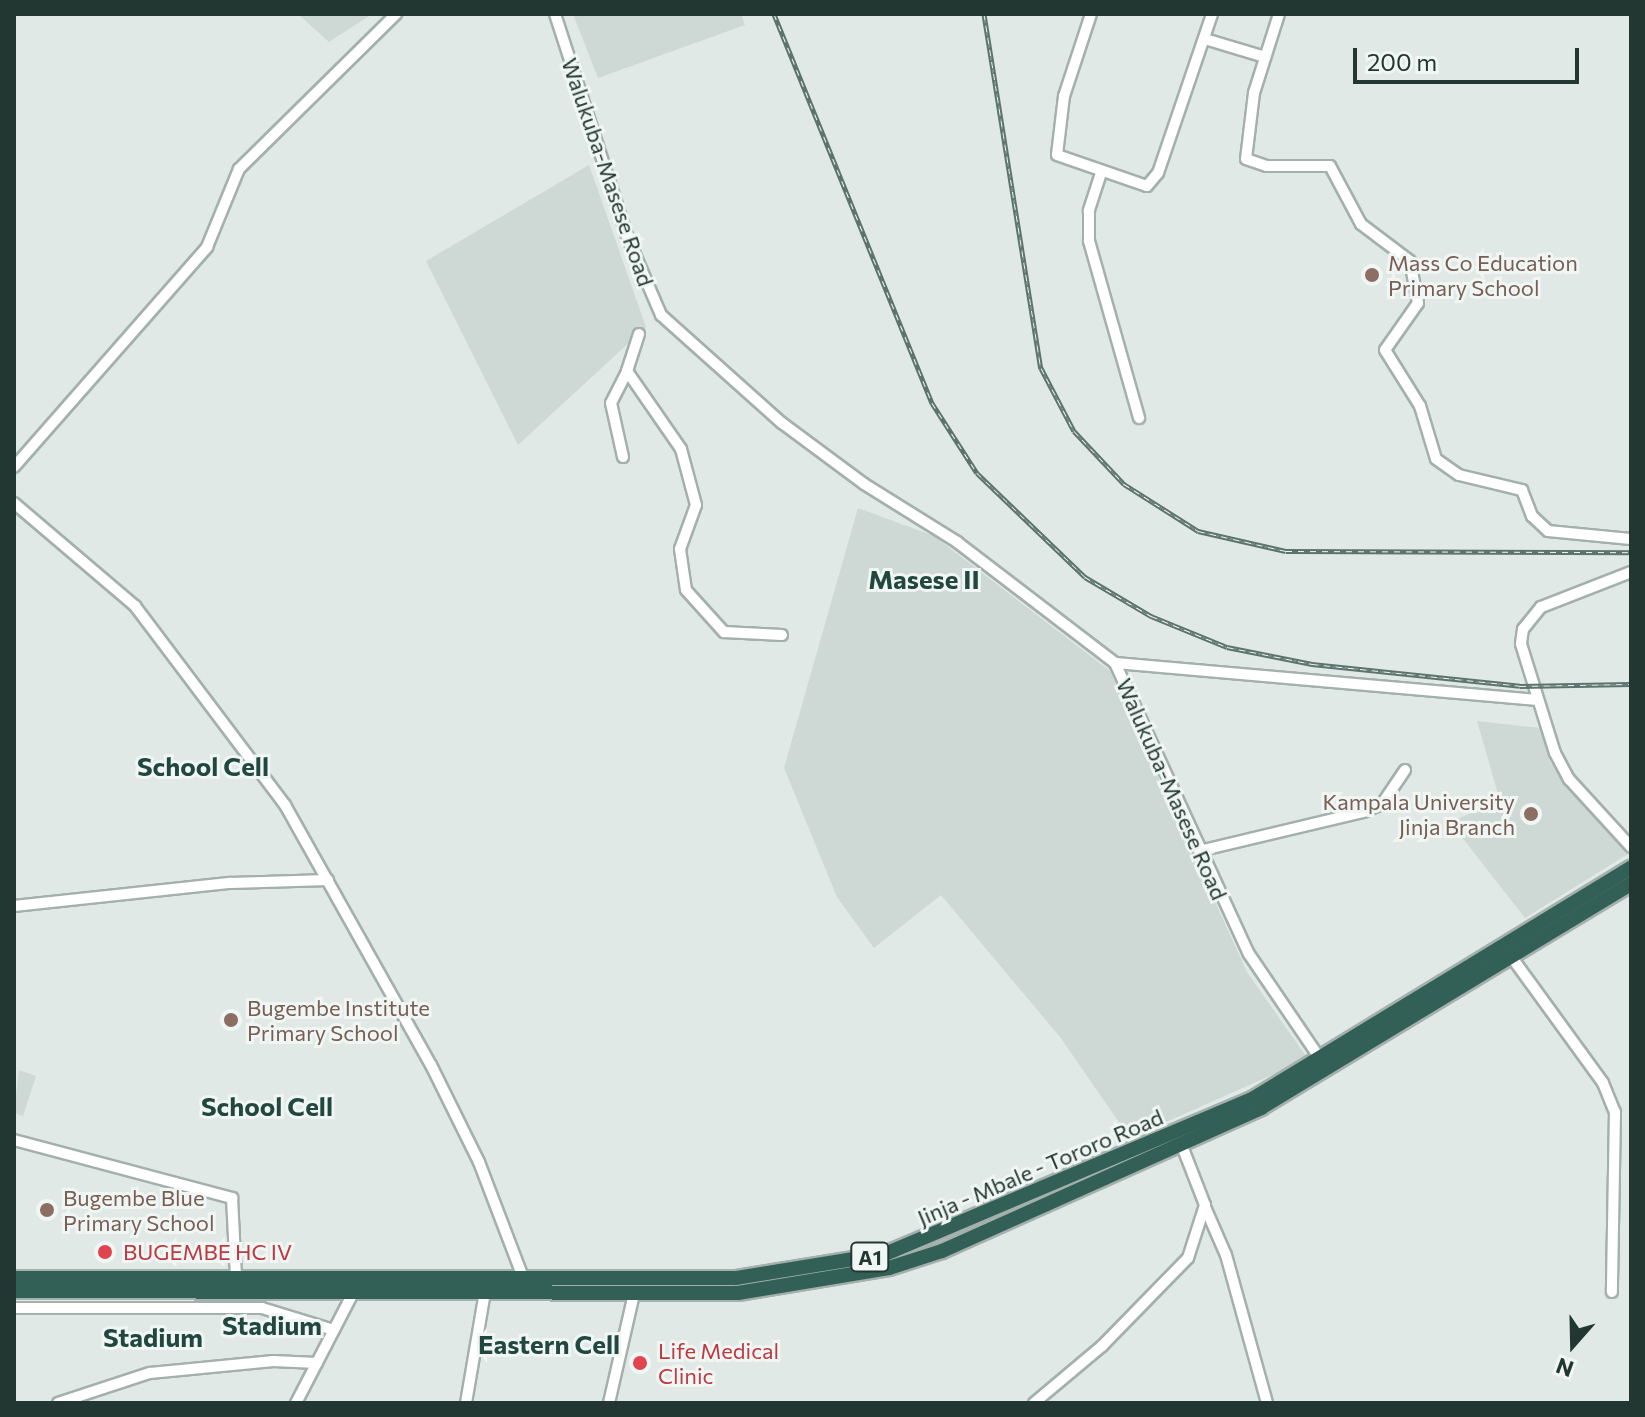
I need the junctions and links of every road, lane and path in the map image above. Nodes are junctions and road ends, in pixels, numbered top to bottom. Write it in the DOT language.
graph roads {
  1 [pos="396,14"];
  2 [pos="555,14"];
  3 [pos="1091,14"];
  4 [pos="1212,14"];
  5 [pos="1279,14"];
  6 [pos="1205,39"];
  7 [pos="1265,57"];
  8 [pos="1101,173"];
  9 [pos="639,334"];
  10 [pos="627,371"];
  11 [pos="1139,418"];
  12 [pos="623,457"];
  13 [pos="14,467"];
  14 [pos="14,503"];
  15 [pos="1631,539"];
  16 [pos="1631,572"];
  17 [pos="782,635"];
  18 [pos="1115,663"];
  19 [pos="1535,700"];
  20 [pos="1405,770"];
  21 [pos="1631,847"];
  22 [pos="1199,851"];
  23 [pos="1631,868"];
  24 [pos="328,880"];
  25 [pos="1631,884"];
  26 [pos="14,906"];
  27 [pos="1513,959"];
  28 [pos="1322,1061"];
  29 [pos="14,1140"];
  30 [pos="1182,1146"];
  31 [pos="1205,1205"];
  32 [pos="236,1276"];
  33 [pos="14,1278"];
  34 [pos="524,1280"];
  35 [pos="14,1291"];
  36 [pos="354,1291"];
  37 [pos="485,1292"];
  38 [pos="1612,1292"];
  39 [pos="634,1294"];
  40 [pos="14,1308"];
  41 [pos="334,1330"];
  42 [pos="317,1363"];
  43 [pos="58,1403"];
  44 [pos="296,1403"];
  45 [pos="466,1403"];
  46 [pos="609,1403"];
  47 [pos="1034,1403"];
  48 [pos="1267,1403"];
  1 -- 13 [label="street"];
  2 -- 18 [label="street, Walukuba-Masese Road"];
  3 -- 8 [label="street"];
  4 -- 6 [label="street"];
  5 -- 7 [label="street"];
  6 -- 7 [label="street"];
  6 -- 8 [label="street"];
  7 -- 15 [label="street"];
  8 -- 11 [label="street"];
  9 -- 10 [label="street"];
  10 -- 12 [label="street"];
  10 -- 17 [label="street"];
  14 -- 24 [label="street"];
  16 -- 19 [label="street"];
  18 -- 19 [label="street"];
  18 -- 22 [label="street, Walukuba-Masese Road"];
  19 -- 21 [label="street"];
  20 -- 22 [label="street"];
  22 -- 28 [label="street, Walukuba-Masese Road"];
  23 -- 28 [label="highway, Jinja - Mbale - Tororo Road / A1"];
  24 -- 26 [label="street"];
  24 -- 34 [label="street"];
  25 -- 27 [label="highway, Jinja - Mbale - Tororo Road / A1"];
  27 -- 30 [label="highway, Jinja - Mbale - Tororo Road / A1"];
  27 -- 38 [label="street"];
  28 -- 34 [label="highway, Jinja - Mbale - Tororo Road / A1"];
  29 -- 32 [label="street"];
  30 -- 31 [label="street"];
  30 -- 39 [label="highway, Jinja - Mbale - Tororo Road / A1"];
  31 -- 47 [label="street"];
  31 -- 48 [label="street"];
  32 -- 33 [label="highway, Jinja - Mbale - Tororo Road / A1"];
  32 -- 34 [label="highway, Jinja - Mbale - Tororo Road / A1"];
  35 -- 36 [label="highway, Jinja - Mbale - Tororo Road / A1"];
  36 -- 37 [label="highway, Jinja - Mbale - Tororo Road / A1"];
  36 -- 41 [label="street"];
  37 -- 39 [label="highway, Jinja - Mbale - Tororo Road / A1"];
  37 -- 45 [label="street"];
  39 -- 46 [label="street"];
  40 -- 41 [label="street"];
  41 -- 42 [label="street"];
  42 -- 43 [label="street"];
  42 -- 44 [label="street"];
}
